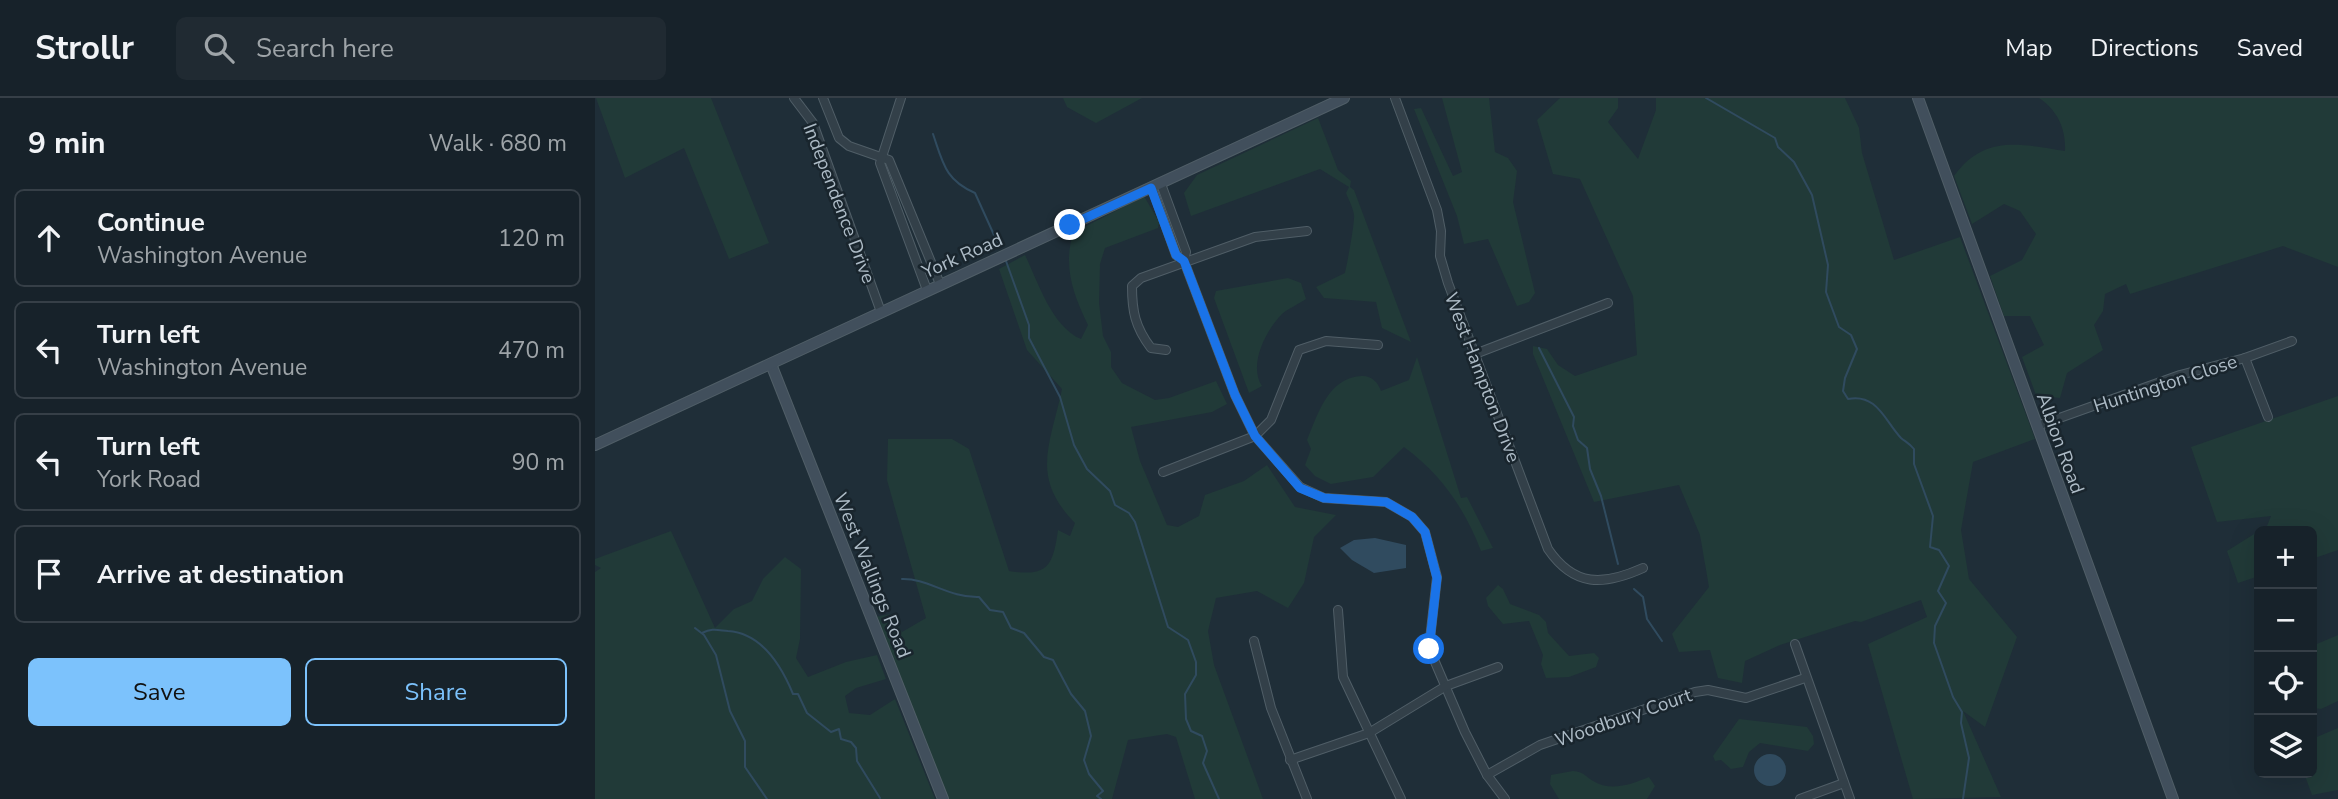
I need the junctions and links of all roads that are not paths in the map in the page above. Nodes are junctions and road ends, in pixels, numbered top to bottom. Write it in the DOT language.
graph roads {
  1 [pos="794,98"];
  2 [pos="824,98"];
  3 [pos="901,98"];
  4 [pos="1344,98"];
  5 [pos="1395,98"];
  6 [pos="1918,98"];
  7 [pos="881,155"];
  8 [pos="1156,186"];
  9 [pos="1307,231"];
  10 [pos="1184,261"];
  11 [pos="940,284"];
  12 [pos="927,290"];
  13 [pos="1608,303"];
  14 [pos="881,312"];
  15 [pos="2292,341"];
  16 [pos="1378,345"];
  17 [pos="1166,350"];
  18 [pos="1475,354"];
  19 [pos="2245,358"];
  20 [pos="771,364"];
  21 [pos="2268,417"];
  22 [pos="2037,426"];
  23 [pos="1255,436"];
  24 [pos="595,445"];
  25 [pos="1163,472"];
  26 [pos="1643,568"];
  27 [pos="1338,610"];
  28 [pos="1254,641"];
  29 [pos="1795,644"];
  30 [pos="1498,667"];
  31 [pos="1805,678"];
  32 [pos="1446,686"];
  33 [pos="1369,733"];
  34 [pos="1290,760"];
  35 [pos="1487,775"];
  36 [pos="1844,783"];
  37 [pos="943,799"];
  38 [pos="1307,799"];
  39 [pos="1401,799"];
  40 [pos="1506,799"];
  41 [pos="1800,799"];
  42 [pos="1850,799"];
  43 [pos="2173,799"];
  1 -- 14 [label="street, Independence Drive"];
  2 -- 7 [label="street"];
  3 -- 7 [label="street"];
  4 -- 8 [label="street, York Road"];
  5 -- 18 [label="street, West Hampton Drive"];
  6 -- 22 [label="street, Albion Road"];
  7 -- 11 [label="street"];
  7 -- 12 [label="street"];
  8 -- 10 [label="street"];
  8 -- 11 [label="street, York Road"];
  9 -- 10 [label="street"];
  10 -- 17 [label="street"];
  10 -- 23 [label="street"];
  11 -- 12 [label="street, York Road"];
  12 -- 14 [label="street, York Road"];
  13 -- 18 [label="street"];
  14 -- 20 [label="street, York Road"];
  15 -- 19 [label="street, Huntington Close"];
  16 -- 23 [label="street"];
  18 -- 26 [label="street, West Hampton Drive"];
  19 -- 21 [label="street"];
  19 -- 22 [label="street, Huntington Close"];
  20 -- 24 [label="street, York Road"];
  20 -- 37 [label="street, West Wallings Road"];
  22 -- 43 [label="street, Albion Road"];
  23 -- 25 [label="street"];
  23 -- 32 [label="street"];
  27 -- 33 [label="street"];
  28 -- 34 [label="street"];
  29 -- 31 [label="street"];
  30 -- 32 [label="street"];
  31 -- 35 [label="street, Woodbury Court"];
  31 -- 36 [label="street"];
  32 -- 33 [label="street"];
  32 -- 35 [label="street"];
  33 -- 34 [label="street"];
  33 -- 39 [label="street"];
  34 -- 38 [label="street"];
  35 -- 40 [label="street"];
  36 -- 41 [label="street"];
  36 -- 42 [label="street"];
}
